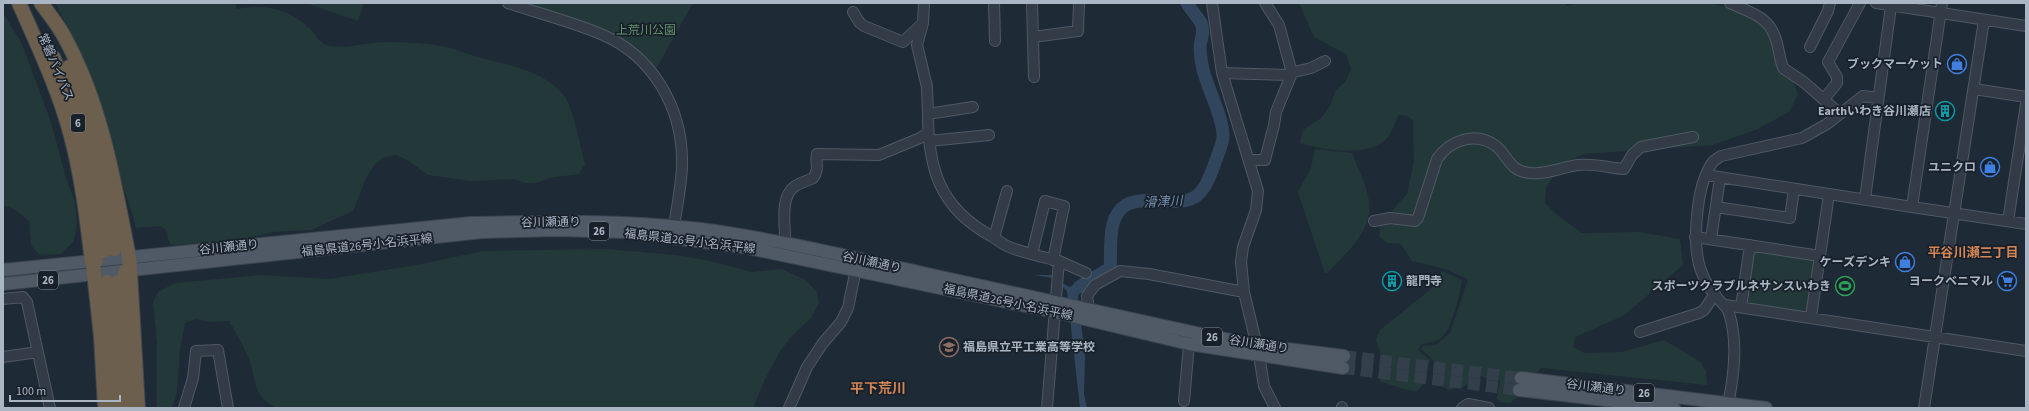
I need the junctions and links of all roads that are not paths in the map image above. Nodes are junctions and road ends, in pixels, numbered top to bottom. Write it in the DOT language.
graph roads {
  1 [pos="19,3"];
  2 [pos="27,3"];
  3 [pos="40,3"];
  4 [pos="508,3"];
  5 [pos="924,3"];
  6 [pos="994,3"];
  7 [pos="1032,3"];
  8 [pos="1079,3"];
  9 [pos="1212,3"];
  10 [pos="1265,3"];
  11 [pos="1730,3"];
  12 [pos="1830,3"];
  13 [pos="1860,3"];
  14 [pos="1876,3"];
  15 [pos="1891,6"];
  16 [pos="1942,8"];
  17 [pos="854,12"];
  18 [pos="1984,20"];
  19 [pos="923,23"];
  20 [pos="2026,26"];
  21 [pos="1033,37"];
  22 [pos="995,41"];
  23 [pos="1810,47"];
  24 [pos="1324,61"];
  25 [pos="1222,73"];
  26 [pos="1292,73"];
  27 [pos="1034,77"];
  28 [pos="1974,89"];
  29 [pos="2026,96"];
  30 [pos="1878,98"];
  31 [pos="1824,99"];
  32 [pos="2026,104"];
  33 [pos="973,107"];
  34 [pos="928,114"];
  35 [pos="1840,114"];
  36 [pos="989,134"];
  37 [pos="929,137"];
  38 [pos="1693,137"];
  39 [pos="1249,160"];
  40 [pos="1706,175"];
  41 [pos="1720,178"];
  42 [pos="1794,189"];
  43 [pos="1007,191"];
  44 [pos="1829,194"];
  45 [pos="1865,199"];
  46 [pos="1716,207"];
  47 [pos="1912,207"];
  48 [pos="1954,213"];
  49 [pos="1374,221"];
  50 [pos="2008,221"];
  51 [pos="2026,224"];
  52 [pos="673,232"];
  53 [pos="1695,237"];
  54 [pos="994,238"];
  55 [pos="1711,239"];
  56 [pos="785,244"];
  57 [pos="1750,245"];
  58 [pos="1032,254"];
  59 [pos="1820,256"];
  60 [pos="99,260"];
  61 [pos="1056,260"];
  62 [pos="857,265"];
  63 [pos="3,270"];
  64 [pos="123,272"];
  65 [pos="1086,273"];
  66 [pos="3,284"];
  67 [pos="1244,292"];
  68 [pos="1715,294"];
  69 [pos="3,299"];
  70 [pos="1725,305"];
  71 [pos="1741,307"];
  72 [pos="1059,308"];
  73 [pos="1085,312"];
  74 [pos="1811,317"];
  75 [pos="1640,332"];
  76 [pos="1934,337"];
  77 [pos="1189,344"];
  78 [pos="1258,350"];
  79 [pos="2026,351"];
  80 [pos="38,352"];
  81 [pos="1344,356"];
  82 [pos="3,357"];
  83 [pos="1343,368"];
  84 [pos="1521,378"];
  85 [pos="1519,390"];
  86 [pos="1617,400"];
  87 [pos="1184,401"];
  88 [pos="1728,406"];
  89 [pos="50,408"];
  90 [pos="105,408"];
  91 [pos="116,408"];
  92 [pos="126,408"];
  93 [pos="138,408"];
  94 [pos="184,408"];
  95 [pos="228,408"];
  96 [pos="789,408"];
  97 [pos="1046,408"];
  98 [pos="1275,408"];
  99 [pos="1463,408"];
  100 [pos="1489,408"];
  101 [pos="1674,408"];
  102 [pos="1766,408"];
  103 [pos="1924,408"];
  1 -- 60 [label="highway"];
  2 -- 60 [label="highway, 常磐バイパス / 6"];
  3 -- 60 [label="highway, 常磐バイパス / 6"];
  3 -- 64 [label="highway"];
  4 -- 52 [label="street"];
  5 -- 19 [label="street"];
  6 -- 22 [label="street"];
  7 -- 21 [label="street"];
  8 -- 21 [label="street"];
  9 -- 25 [label="street"];
  10 -- 26 [label="street"];
  11 -- 31 [label="street"];
  12 -- 23 [label="street"];
  13 -- 31 [label="street"];
  14 -- 15 [label="street"];
  15 -- 16 [label="street"];
  15 -- 30 [label="street"];
  16 -- 18 [label="street"];
  16 -- 47 [label="street"];
  17 -- 19 [label="street"];
  18 -- 20 [label="street"];
  18 -- 28 [label="street"];
  19 -- 34 [label="street"];
  21 -- 27 [label="street"];
  24 -- 26 [label="street"];
  25 -- 26 [label="street"];
  25 -- 39 [label="street"];
  26 -- 39 [label="street"];
  28 -- 29 [label="street"];
  28 -- 48 [label="street"];
  30 -- 35 [label="street"];
  30 -- 45 [label="street"];
  31 -- 35 [label="street"];
  32 -- 50 [label="street"];
  33 -- 34 [label="street"];
  34 -- 37 [label="street"];
  35 -- 40 [label="street"];
  36 -- 37 [label="street"];
  37 -- 54 [label="street"];
  37 -- 56 [label="street"];
  38 -- 49 [label="street"];
  39 -- 67 [label="street"];
  40 -- 41 [label="street"];
  40 -- 53 [label="street"];
  41 -- 42 [label="street"];
  41 -- 46 [label="street"];
  42 -- 44 [label="street"];
  42 -- 46 [label="street"];
  43 -- 54 [label="street"];
  44 -- 45 [label="street"];
  44 -- 59 [label="street"];
  45 -- 47 [label="street"];
  46 -- 55 [label="street"];
  47 -- 48 [label="street"];
  48 -- 50 [label="street"];
  48 -- 76 [label="street"];
  50 -- 51 [label="street"];
  52 -- 56 [label="main road, 谷川瀬通り / 26"];
  52 -- 62 [label="main road, 福島県道26号小名浜平線 / 26"];
  52 -- 64 [label="main road, 谷川瀬通り / 26"];
  53 -- 55 [label="street"];
  53 -- 68 [label="street"];
  54 -- 58 [label="street"];
  55 -- 57 [label="street"];
  56 -- 62 [label="main road, 谷川瀬通り / 26"];
  57 -- 59 [label="street"];
  57 -- 71 [label="street"];
  58 -- 61 [label="street"];
  58 -- 61 [label="street"];
  59 -- 74 [label="street"];
  60 -- 63 [label="main road, 26"];
  60 -- 64 [label="main road, 26"];
  60 -- 66 [label="main road, 26"];
  60 -- 90 [label="highway"];
  61 -- 65 [label="street"];
  61 -- 72 [label="street"];
  62 -- 72 [label="main road, 福島県道26号小名浜平線 / 26"];
  62 -- 96 [label="street"];
  64 -- 91 [label="highway"];
  64 -- 92 [label="highway"];
  64 -- 93 [label="highway"];
  67 -- 73 [label="street"];
  67 -- 78 [label="street"];
  68 -- 70 [label="street"];
  68 -- 75 [label="street"];
  69 -- 80 [label="street"];
  70 -- 71 [label="street"];
  70 -- 88 [label="street"];
  71 -- 74 [label="street"];
  72 -- 73 [label="main road, 福島県道26号小名浜平線 / 26"];
  72 -- 97 [label="street"];
  73 -- 77 [label="main road, 福島県道26号小名浜平線 / 26"];
  73 -- 78 [label="main road, 谷川瀬通り / 26"];
  74 -- 76 [label="street"];
  76 -- 79 [label="street"];
  76 -- 103 [label="street"];
  77 -- 78 [label="main road, 福島県道26号小名浜平線 / 26"];
  77 -- 87 [label="street"];
  78 -- 81 [label="main road, 谷川瀬通り / 26"];
  78 -- 83 [label="main road, 福島県道26号小名浜平線 / 26"];
  78 -- 98 [label="street"];
  80 -- 82 [label="street"];
  80 -- 89 [label="street"];
  84 -- 86 [label="main road, 谷川瀬通り / 26"];
  85 -- 86 [label="main road, 26"];
  86 -- 88 [label="main road, 谷川瀬通り / 26"];
  86 -- 101 [label="main road, 26"];
  88 -- 102 [label="main road, 谷川瀬通り / 26"];
  94 -- 95 [label="street"];
  99 -- 100 [label="street"];
}
